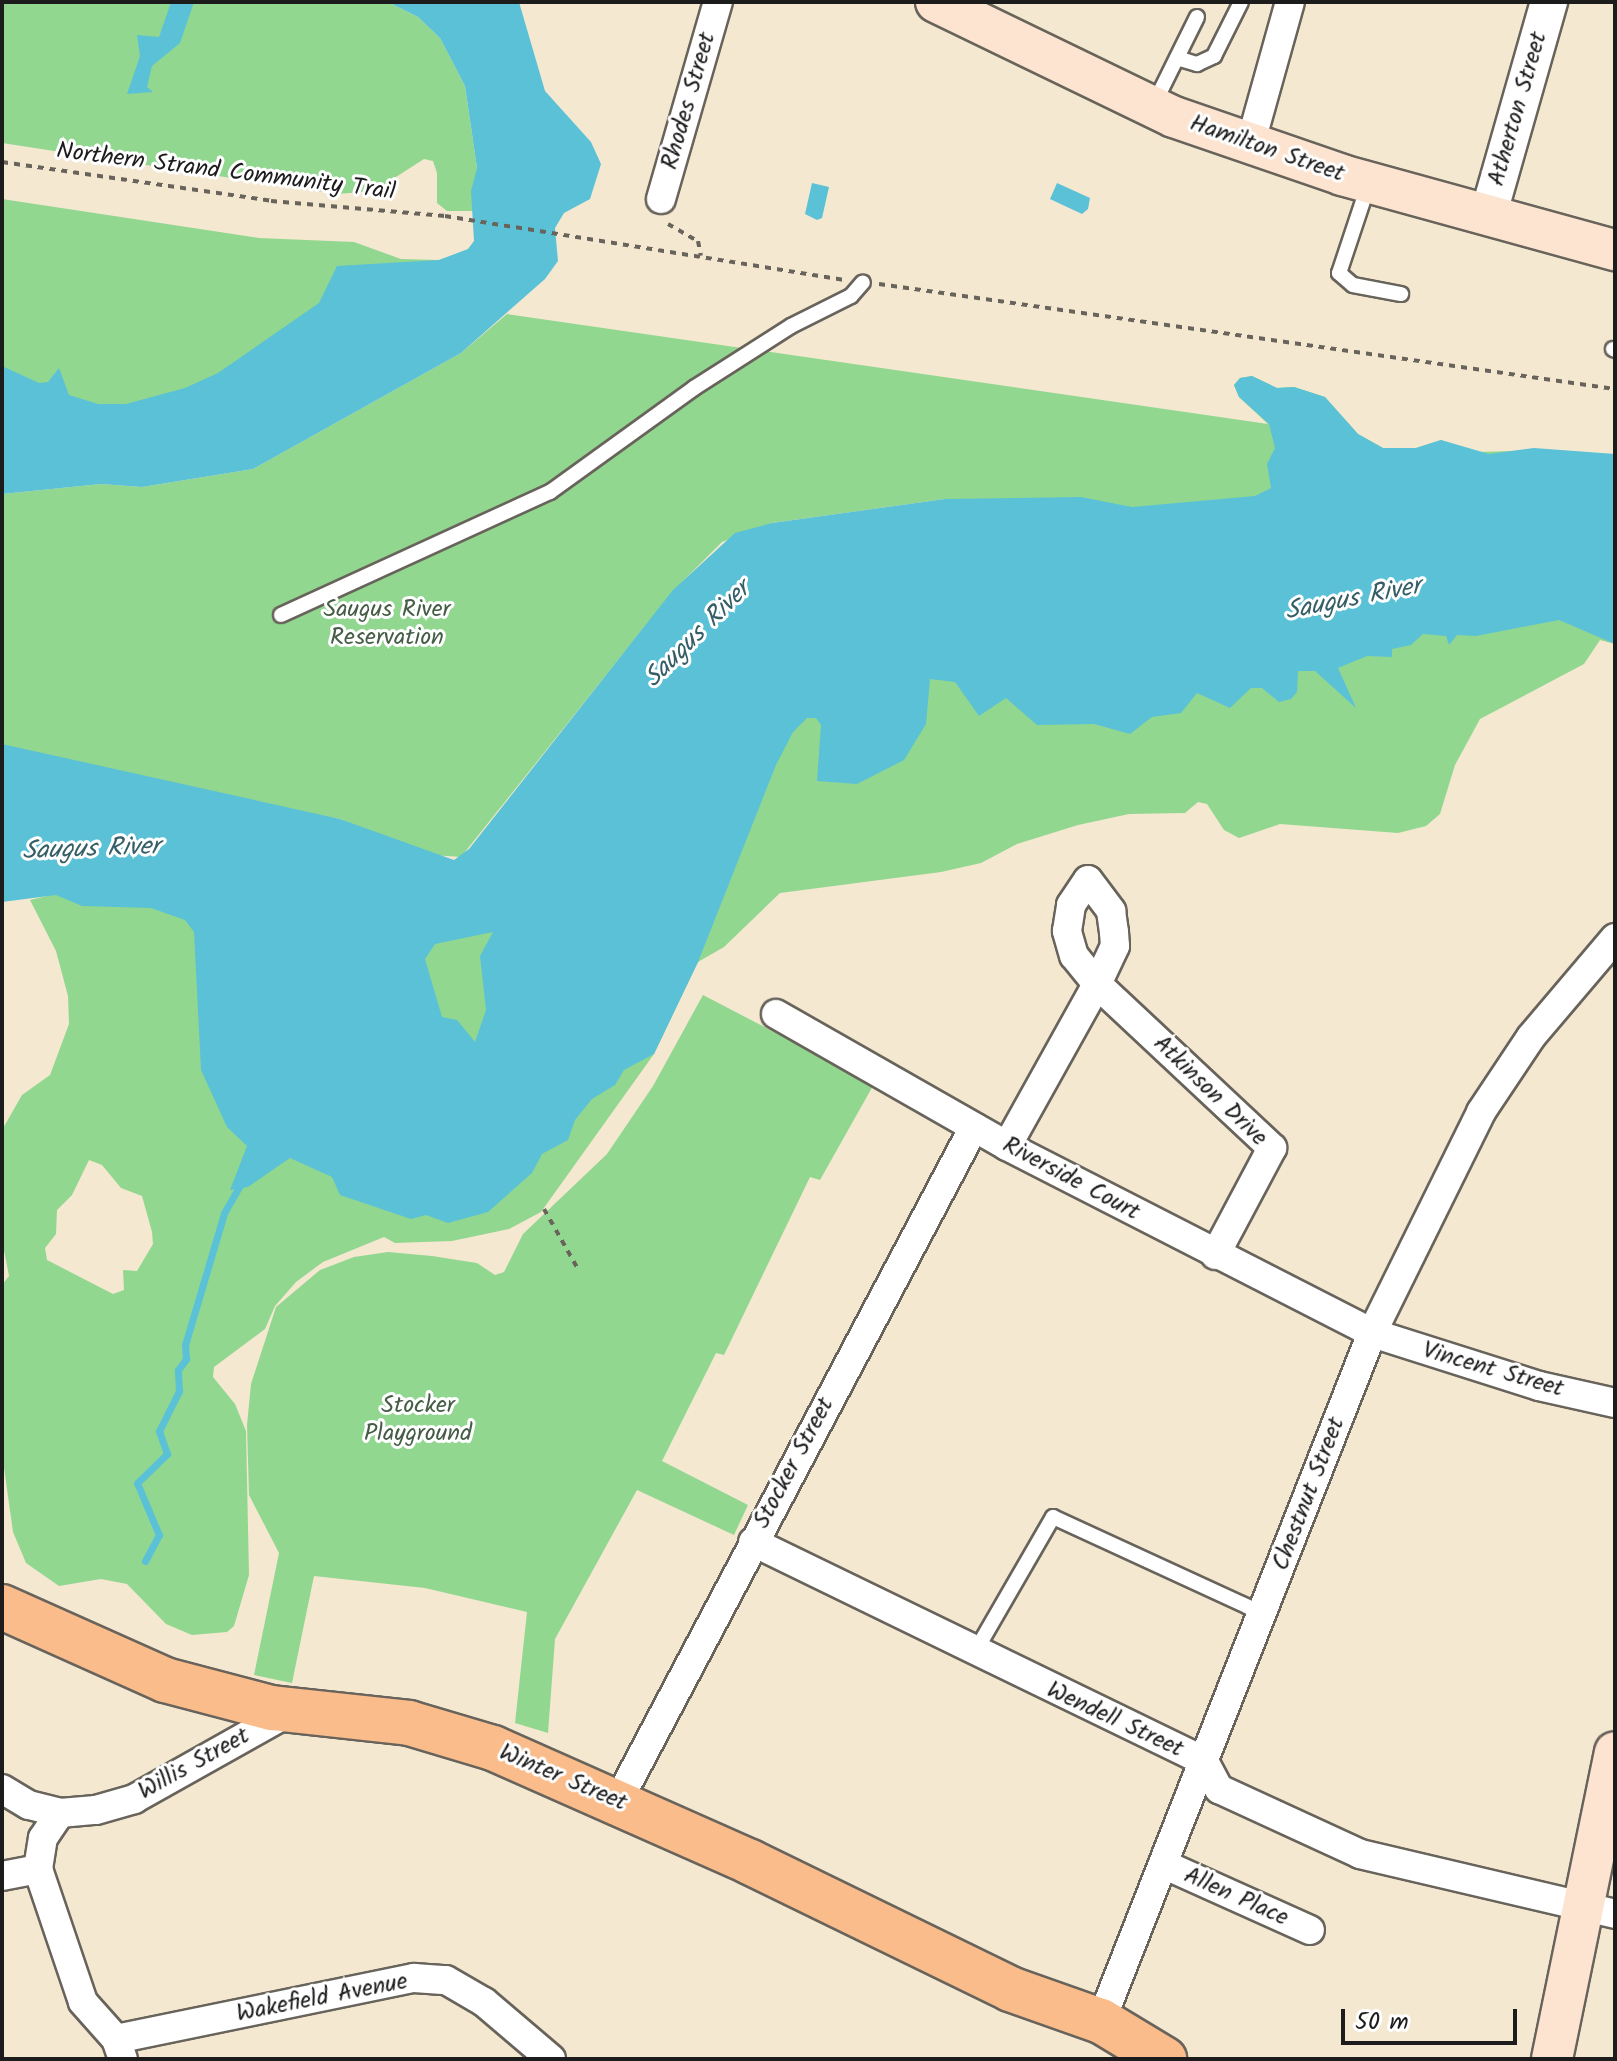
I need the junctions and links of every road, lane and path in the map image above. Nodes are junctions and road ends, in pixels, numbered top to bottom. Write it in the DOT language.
graph roads {
  1 [pos="718,2"];
  2 [pos="936,2"];
  3 [pos="1241,2"];
  4 [pos="1290,2"];
  5 [pos="1549,2"];
  6 [pos="1197,17"];
  7 [pos="1177,58"];
  8 [pos="1152,108"];
  9 [pos="1250,145"];
  10 [pos="2,162"];
  11 [pos="1369,183"];
  12 [pos="661,199"];
  13 [pos="1488,216"];
  14 [pos="1615,250"];
  15 [pos="701,256"];
  16 [pos="863,282"];
  17 [pos="1401,294"];
  18 [pos="1615,389"];
  19 [pos="281,615"];
  20 [pos="1615,938"];
  21 [pos="776,1014"];
  22 [pos="974,1127"];
  23 [pos="1007,1146"];
  24 [pos="544,1209"];
  25 [pos="1215,1255"];
  26 [pos="578,1269"];
  27 [pos="1372,1333"];
  28 [pos="1615,1403"];
  29 [pos="753,1542"];
  30 [pos="2,1607"];
  31 [pos="1262,1613"];
  32 [pos="975,1652"];
  33 [pos="293,1710"];
  34 [pos="1615,1752"];
  35 [pos="1204,1761"];
  36 [pos="2,1789"];
  37 [pos="618,1801"];
  38 [pos="60,1813"];
  39 [pos="1163,1864"];
  40 [pos="38,1869"];
  41 [pos="2,1876"];
  42 [pos="1600,1910"];
  43 [pos="1310,1930"];
  44 [pos="1101,2021"];
  45 [pos="120,2049"];
  46 [pos="551,2059"];
  47 [pos="1164,2059"];
  48 [pos="1552,2059"];
  1 -- 12 [label="street, Rhodes Street"];
  2 -- 8 [label="main road, Hamilton Street"];
  3 -- 7 [label="lane"];
  4 -- 9 [label="street"];
  5 -- 13 [label="street, Atherton Street"];
  6 -- 7 [label="lane"];
  7 -- 8 [label="lane"];
  8 -- 9 [label="main road, Hamilton Street"];
  9 -- 11 [label="main road, Hamilton Street"];
  10 -- 15 [label="path, Northern Strand Community Trail"];
  11 -- 13 [label="main road, Hamilton Street"];
  11 -- 17 [label="lane"];
  12 -- 15 [label="path"];
  13 -- 14 [label="main road, Hamilton Street"];
  15 -- 16 [label="path, Northern Strand Community Trail"];
  16 -- 18 [label="path, Northern Strand Community Trail"];
  16 -- 19 [label="lane"];
  20 -- 27 [label="street, Chestnut Street"];
  21 -- 22 [label="street, Riverside Court"];
  22 -- 23 [label="street, Riverside Court"];
  22 -- 29 [label="street, Stocker Street"];
  23 -- 25 [label="street, Riverside Court"];
  23 -- 25 [label="street, Atkinson Drive"];
  24 -- 26 [label="path"];
  25 -- 27 [label="street, Riverside Court"];
  27 -- 28 [label="street, Vincent Street"];
  27 -- 31 [label="street, Chestnut Street"];
  29 -- 32 [label="street, Wendell Street"];
  29 -- 37 [label="street, Stocker Street"];
  30 -- 33 [label="main road, Winter Street"];
  31 -- 32 [label="lane"];
  31 -- 35 [label="street, Chestnut Street"];
  32 -- 35 [label="street, Wendell Street"];
  33 -- 37 [label="main road, Winter Street"];
  33 -- 38 [label="street, Willis Street"];
  34 -- 42 [label="main road"];
  35 -- 39 [label="street, Chestnut Street"];
  35 -- 42 [label="street, Wendell Street"];
  36 -- 38 [label="street, Willis Street"];
  37 -- 44 [label="main road, Winter Street"];
  38 -- 40 [label="street"];
  39 -- 43 [label="street, Allen Place"];
  39 -- 44 [label="street, Chestnut Street"];
  40 -- 41 [label="street"];
  40 -- 45 [label="street"];
  42 -- 48 [label="main road"];
  44 -- 47 [label="main road"];
  45 -- 46 [label="street, Wakefield Avenue"];
}
